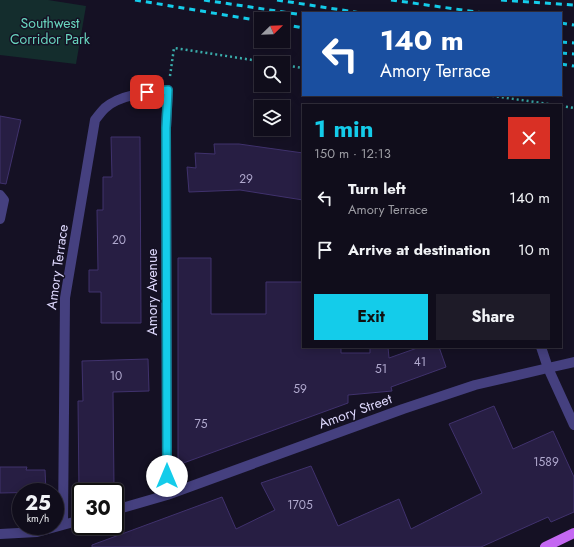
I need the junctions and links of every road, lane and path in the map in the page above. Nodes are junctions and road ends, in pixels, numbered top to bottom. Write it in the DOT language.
graph roads {
  1 [pos="254,60"];
  2 [pos="290,66"];
  3 [pos="302,68"];
  4 [pos="168,90"];
  5 [pos="494,96"];
  6 [pos="548,104"];
  7 [pos="562,106"];
  8 [pos="574,108"];
  9 [pos="0,195"];
  10 [pos="0,219"];
  11 [pos="541,348"];
  12 [pos="574,362"];
  13 [pos="548,368"];
  14 [pos="574,425"];
  15 [pos="63,483"];
  16 [pos="167,495"];
  17 [pos="124,507"];
  18 [pos="12,533"];
  19 [pos="574,533"];
  20 [pos="0,534"];
  21 [pos="545,547"];
  1 -- 4 [label="path"];
  2 -- 3 [label="path"];
  4 -- 15 [label="street, Amory Terrace"];
  4 -- 16 [label="street, Amory Avenue"];
  5 -- 6 [label="path"];
  7 -- 8 [label="path"];
  9 -- 10 [label="street"];
  11 -- 13 [label="street"];
  12 -- 13 [label="street, Amory Street"];
  13 -- 14 [label="street"];
  13 -- 16 [label="street, Amory Street"];
  16 -- 17 [label="street, Amory Street"];
  18 -- 20 [label="street"];
  19 -- 21 [label="main road"];
}
